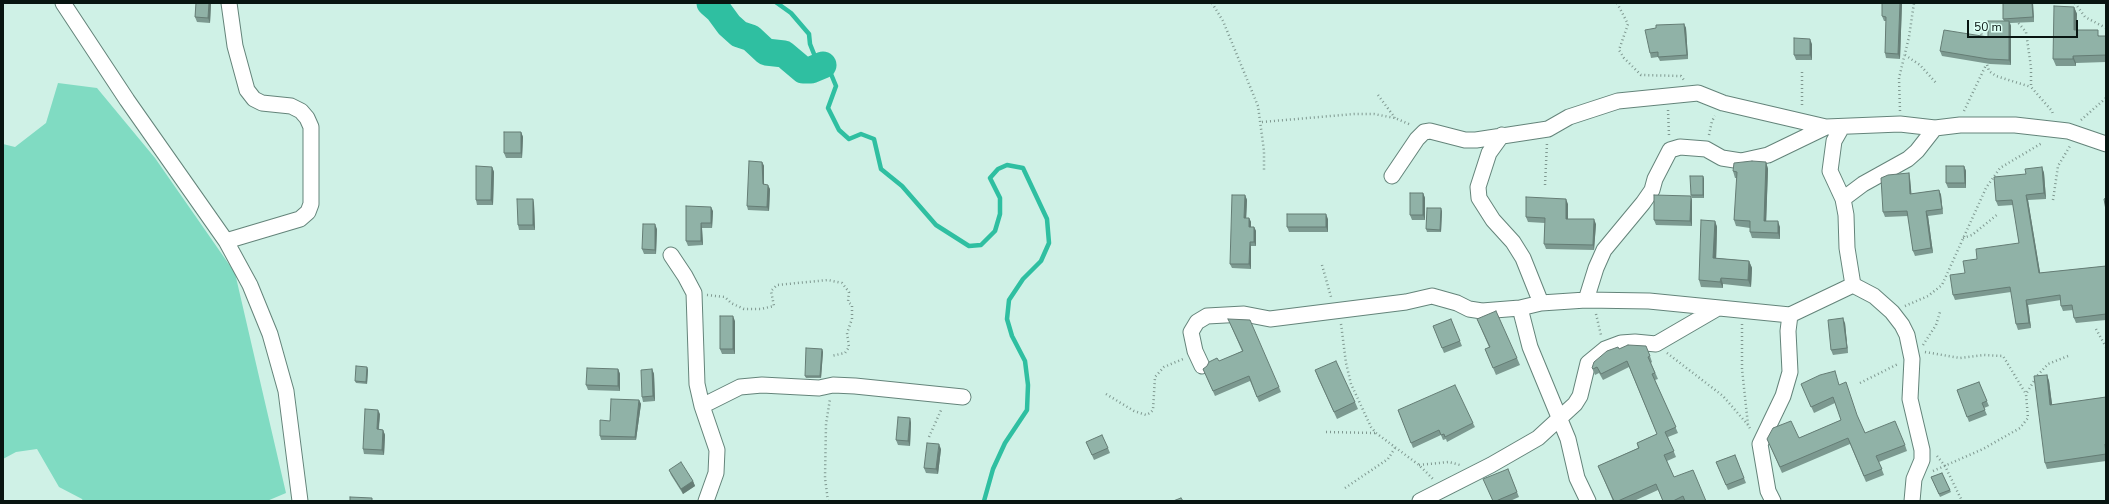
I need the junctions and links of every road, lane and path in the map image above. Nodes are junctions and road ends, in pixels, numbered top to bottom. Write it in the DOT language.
graph roads {
  1 [pos="63,3"];
  2 [pos="229,3"];
  3 [pos="1212,3"];
  4 [pos="1617,3"];
  5 [pos="1914,3"];
  6 [pos="2075,3"];
  7 [pos="2014,17"];
  8 [pos="1979,26"];
  9 [pos="2106,28"];
  10 [pos="1983,46"];
  11 [pos="1905,55"];
  12 [pos="1985,58"];
  13 [pos="1986,65"];
  14 [pos="1802,72"];
  15 [pos="1937,84"];
  16 [pos="2031,87"];
  17 [pos="1698,93"];
  18 [pos="1378,94"];
  19 [pos="1667,97"];
  20 [pos="2106,98"];
  21 [pos="1723,103"];
  22 [pos="1395,118"];
  23 [pos="1801,121"];
  24 [pos="1262,122"];
  25 [pos="1900,124"];
  26 [pos="1960,125"];
  27 [pos="1826,126"];
  28 [pos="1842,127"];
  29 [pos="1935,128"];
  30 [pos="1548,129"];
  31 [pos="1424,132"];
  32 [pos="2068,132"];
  33 [pos="1502,135"];
  34 [pos="2106,144"];
  35 [pos="2036,147"];
  36 [pos="1706,149"];
  37 [pos="1670,150"];
  38 [pos="1264,172"];
  39 [pos="1392,176"];
  40 [pos="1545,185"];
  41 [pos="1843,199"];
  42 [pos="2053,200"];
  43 [pos="1998,214"];
  44 [pos="1963,238"];
  45 [pos="226,241"];
  46 [pos="671,255"];
  47 [pos="1854,285"];
  48 [pos="694,293"];
  49 [pos="1586,300"];
  50 [pos="1541,303"];
  51 [pos="1520,308"];
  52 [pos="1718,308"];
  53 [pos="1745,309"];
  54 [pos="1892,312"];
  55 [pos="1940,312"];
  56 [pos="1790,315"];
  57 [pos="2096,330"];
  58 [pos="1344,344"];
  59 [pos="1656,344"];
  60 [pos="2106,347"];
  61 [pos="1605,349"];
  62 [pos="1194,351"];
  63 [pos="830,356"];
  64 [pos="2068,356"];
  65 [pos="1912,359"];
  66 [pos="1202,366"];
  67 [pos="1860,383"];
  68 [pos="832,385"];
  69 [pos="926,392"];
  70 [pos="1106,394"];
  71 [pos="2026,394"];
  72 [pos="963,397"];
  73 [pos="702,406"];
  74 [pos="1559,420"];
  75 [pos="1748,425"];
  76 [pos="1326,432"];
  77 [pos="1376,433"];
  78 [pos="929,437"];
  79 [pos="1760,444"];
  80 [pos="1395,448"];
  81 [pos="1419,465"];
  82 [pos="1476,473"];
  83 [pos="1345,488"];
  84 [pos="1442,488"];
  85 [pos="300,501"];
  86 [pos="706,501"];
  87 [pos="828,501"];
  88 [pos="1420,501"];
  89 [pos="1588,501"];
  90 [pos="1773,501"];
  91 [pos="1912,501"];
  92 [pos="1962,501"];
  1 -- 45 [label="street"];
  2 -- 45 [label="street"];
  3 -- 24 [label="path"];
  4 -- 17 [label="path"];
  5 -- 11 [label="path"];
  6 -- 9 [label="path"];
  7 -- 16 [label="path"];
  8 -- 10 [label="path"];
  11 -- 15 [label="path"];
  11 -- 25 [label="path"];
  12 -- 13 [label="path"];
  13 -- 16 [label="path"];
  13 -- 26 [label="path"];
  14 -- 23 [label="path"];
  16 -- 32 [label="path"];
  17 -- 19 [label="street"];
  17 -- 21 [label="street"];
  18 -- 22 [label="path"];
  19 -- 30 [label="street"];
  19 -- 37 [label="path"];
  20 -- 32 [label="path"];
  21 -- 23 [label="street"];
  21 -- 36 [label="path"];
  22 -- 24 [label="path"];
  22 -- 31 [label="path"];
  23 -- 27 [label="street"];
  24 -- 38 [label="path"];
  25 -- 28 [label="street"];
  25 -- 29 [label="street"];
  26 -- 29 [label="street"];
  26 -- 32 [label="street"];
  27 -- 28 [label="street"];
  27 -- 36 [label="street"];
  28 -- 41 [label="street"];
  29 -- 41 [label="street"];
  30 -- 33 [label="street"];
  30 -- 40 [label="path"];
  31 -- 33 [label="street"];
  31 -- 39 [label="street"];
  32 -- 34 [label="street"];
  32 -- 42 [label="path"];
  33 -- 50 [label="street"];
  35 -- 44 [label="path"];
  36 -- 37 [label="street"];
  37 -- 49 [label="street"];
  41 -- 47 [label="street"];
  43 -- 44 [label="path"];
  44 -- 54 [label="path"];
  45 -- 85 [label="street"];
  46 -- 48 [label="street"];
  47 -- 54 [label="street"];
  47 -- 56 [label="street"];
  48 -- 63 [label="path"];
  48 -- 73 [label="street"];
  49 -- 50 [label="street"];
  49 -- 52 [label="street"];
  49 -- 61 [label="path"];
  50 -- 51 [label="street"];
  51 -- 62 [label="street"];
  51 -- 74 [label="street"];
  52 -- 53 [label="street"];
  52 -- 59 [label="street"];
  53 -- 56 [label="street"];
  53 -- 75 [label="path"];
  54 -- 65 [label="street"];
  55 -- 71 [label="path"];
  56 -- 79 [label="street"];
  57 -- 60 [label="path"];
  58 -- 77 [label="path"];
  59 -- 61 [label="street"];
  59 -- 75 [label="path"];
  61 -- 74 [label="street"];
  62 -- 66 [label="street"];
  62 -- 70 [label="path"];
  64 -- 71 [label="path"];
  65 -- 67 [label="path"];
  65 -- 91 [label="street"];
  68 -- 69 [label="street"];
  68 -- 73 [label="street"];
  68 -- 87 [label="path"];
  69 -- 72 [label="street"];
  69 -- 78 [label="path"];
  71 -- 92 [label="path"];
  73 -- 86 [label="street"];
  74 -- 82 [label="street"];
  74 -- 89 [label="street"];
  75 -- 79 [label="path"];
  76 -- 77 [label="path"];
  77 -- 80 [label="path"];
  79 -- 90 [label="street"];
  80 -- 81 [label="path"];
  80 -- 83 [label="path"];
  81 -- 82 [label="path"];
  81 -- 84 [label="path"];
  82 -- 84 [label="street"];
  84 -- 88 [label="street"];
}
